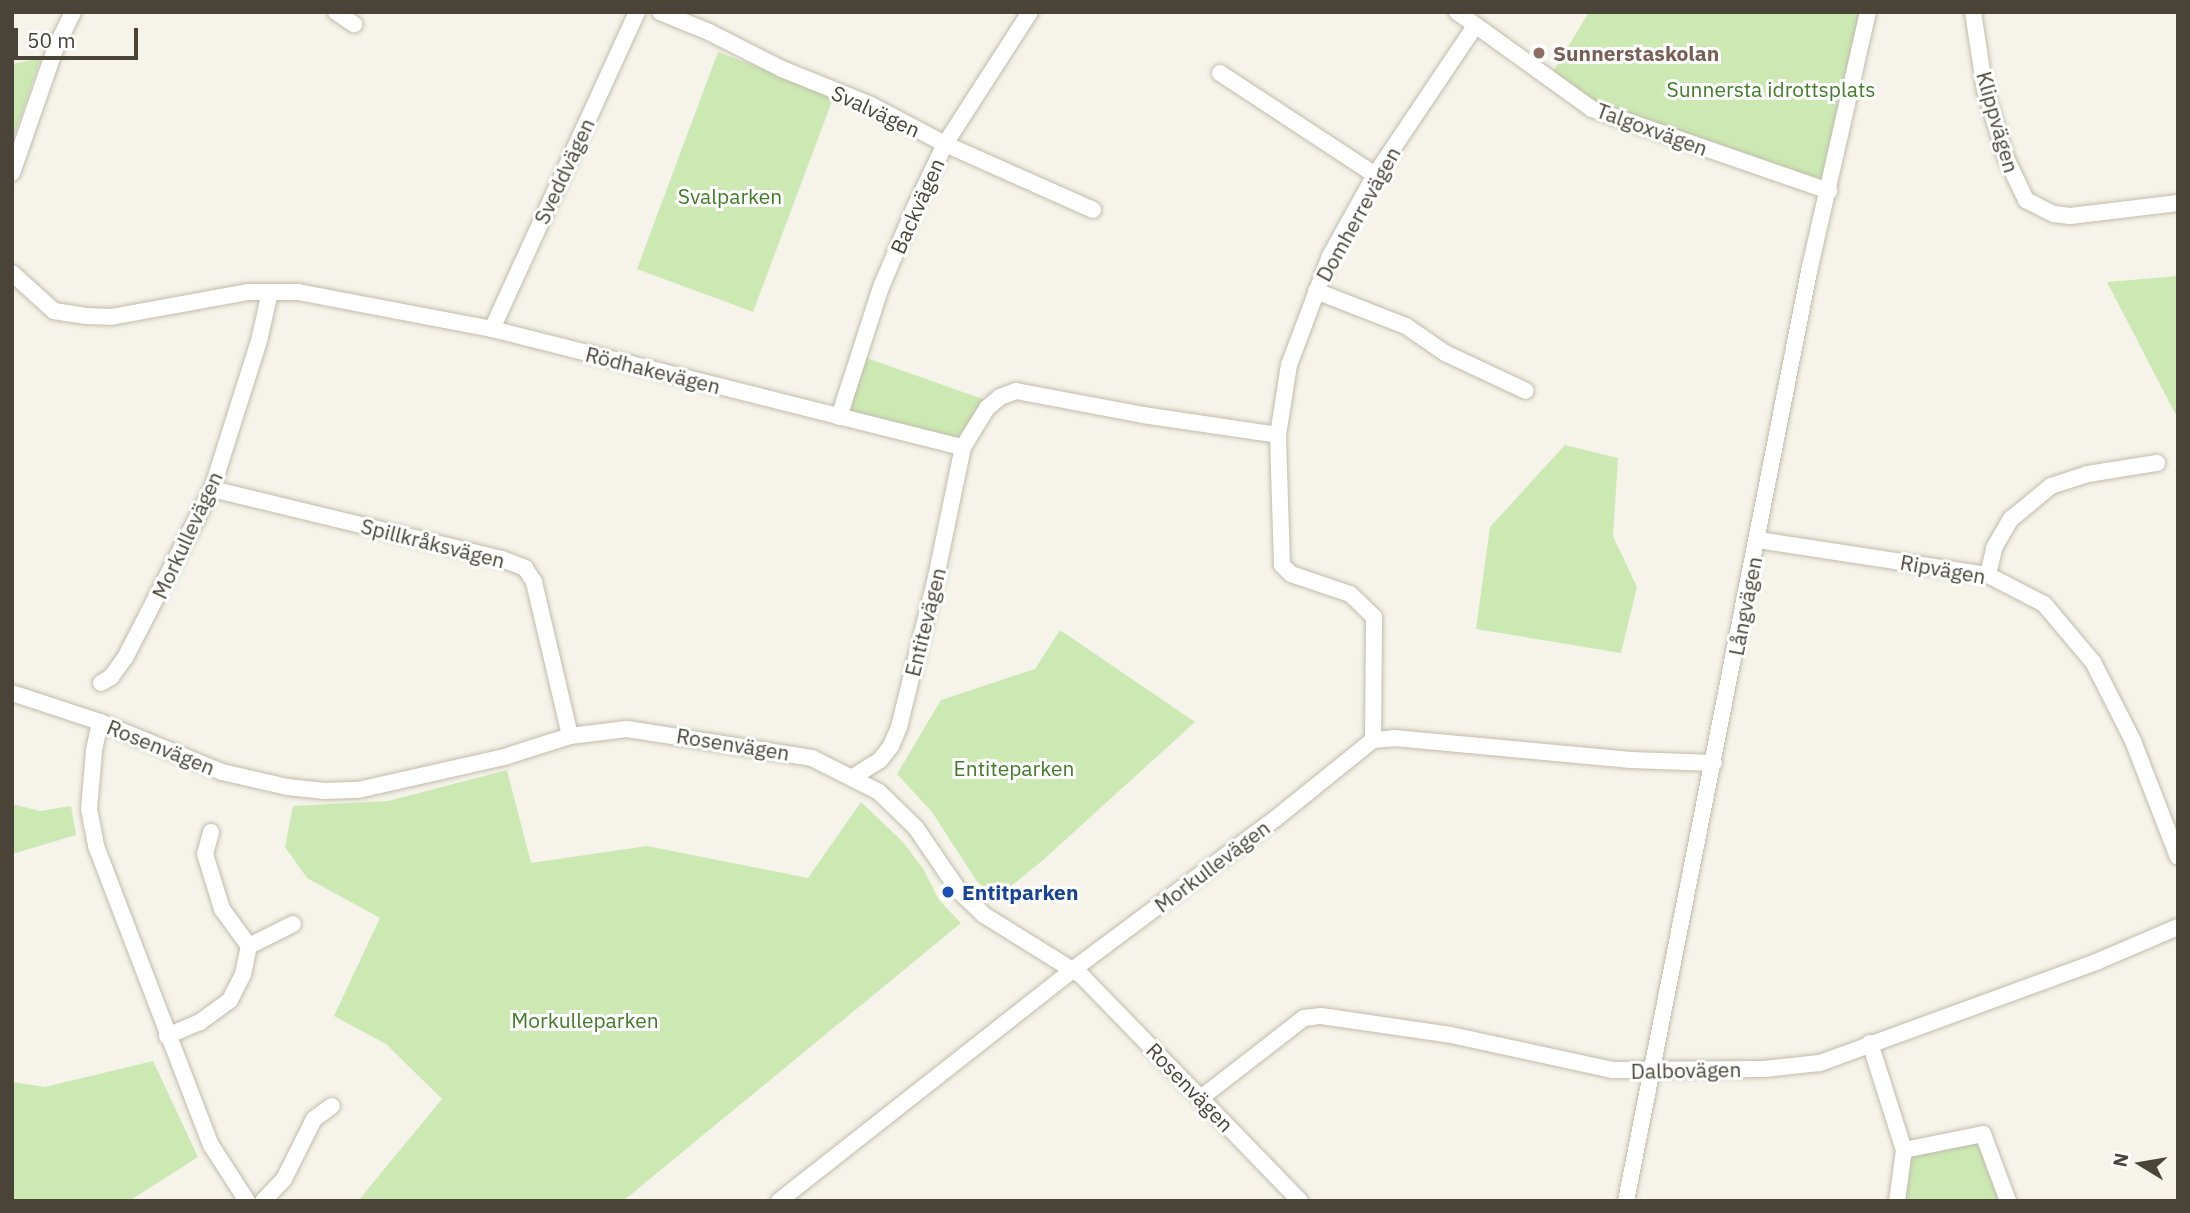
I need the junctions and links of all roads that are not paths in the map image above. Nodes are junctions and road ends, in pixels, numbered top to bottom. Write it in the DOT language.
graph roads {
  1 [pos="74,12"];
  2 [pos="336,12"];
  3 [pos="637,12"];
  4 [pos="660,12"];
  5 [pos="1030,12"];
  6 [pos="1457,12"];
  7 [pos="1868,12"];
  8 [pos="1973,12"];
  9 [pos="354,24"];
  10 [pos="1475,26"];
  11 [pos="1220,73"];
  12 [pos="945,144"];
  13 [pos="12,173"];
  14 [pos="1375,175"];
  15 [pos="1829,191"];
  16 [pos="2178,204"];
  17 [pos="1093,210"];
  18 [pos="12,273"];
  19 [pos="1316,291"];
  20 [pos="270,292"];
  21 [pos="492,329"];
  22 [pos="1526,390"];
  23 [pos="839,417"];
  24 [pos="1278,435"];
  25 [pos="963,447"];
  26 [pos="2157,463"];
  27 [pos="212,489"];
  28 [pos="1758,540"];
  29 [pos="1988,575"];
  30 [pos="101,683"];
  31 [pos="12,693"];
  32 [pos="100,722"];
  33 [pos="570,736"];
  34 [pos="1373,740"];
  35 [pos="1714,763"];
  36 [pos="853,777"];
  37 [pos="211,832"];
  38 [pos="2178,857"];
  39 [pos="293,924"];
  40 [pos="2178,927"];
  41 [pos="249,946"];
  42 [pos="1072,971"];
  43 [pos="167,1036"];
  44 [pos="1870,1042"];
  45 [pos="1650,1072"];
  46 [pos="1202,1097"];
  47 [pos="331,1106"];
  48 [pos="1904,1150"];
  49 [pos="786,1199"];
  50 [pos="247,1201"];
  51 [pos="264,1201"];
  52 [pos="1300,1201"];
  53 [pos="1626,1201"];
  54 [pos="1897,1201"];
  55 [pos="2008,1201"];
  1 -- 13 [label="street"];
  2 -- 9 [label="street"];
  3 -- 21 [label="street, Sveddvägen"];
  4 -- 12 [label="street, Svalvägen"];
  5 -- 12 [label="street, Backvägen"];
  6 -- 10 [label="street, Talgoxvägen"];
  7 -- 15 [label="street, Långvägen"];
  8 -- 16 [label="street, Klippvägen"];
  10 -- 14 [label="street, Domherrevägen"];
  10 -- 15 [label="street, Talgoxvägen"];
  11 -- 14 [label="street"];
  12 -- 17 [label="street, Svalvägen"];
  12 -- 23 [label="street, Backvägen"];
  14 -- 19 [label="street, Domherrevägen"];
  15 -- 28 [label="street, Långvägen"];
  18 -- 20 [label="street, Rödhakevägen"];
  19 -- 22 [label="street"];
  19 -- 24 [label="street, Domherrevägen"];
  20 -- 21 [label="street, Rödhakevägen"];
  20 -- 27 [label="street, Morkullevägen"];
  21 -- 23 [label="street, Rödhakevägen"];
  23 -- 25 [label="street, Rödhakevägen"];
  24 -- 25 [label="street"];
  24 -- 34 [label="street, Domherrevägen"];
  25 -- 36 [label="street, Entitevägen"];
  26 -- 29 [label="street"];
  27 -- 30 [label="street, Morkullevägen"];
  27 -- 33 [label="street, Spillkråksvägen"];
  28 -- 29 [label="street, Ripvägen"];
  28 -- 35 [label="street, Långvägen"];
  29 -- 38 [label="street, Ripvägen"];
  31 -- 32 [label="street, Rosenvägen"];
  32 -- 33 [label="street, Rosenvägen"];
  32 -- 43 [label="street"];
  33 -- 36 [label="street, Rosenvägen"];
  34 -- 35 [label="street"];
  34 -- 42 [label="street, Morkullevägen"];
  35 -- 45 [label="street, Långvägen"];
  36 -- 42 [label="street, Rosenvägen"];
  37 -- 41 [label="street"];
  39 -- 41 [label="street"];
  40 -- 44 [label="street, Dalbovägen"];
  41 -- 43 [label="street"];
  42 -- 46 [label="street, Rosenvägen"];
  42 -- 49 [label="street, Morkullevägen"];
  43 -- 50 [label="street"];
  44 -- 45 [label="street, Dalbovägen"];
  44 -- 48 [label="street"];
  45 -- 46 [label="street, Dalbovägen"];
  45 -- 53 [label="street, Långvägen"];
  46 -- 52 [label="street, Rosenvägen"];
  47 -- 51 [label="street"];
  48 -- 54 [label="street"];
  48 -- 55 [label="street"];
}
